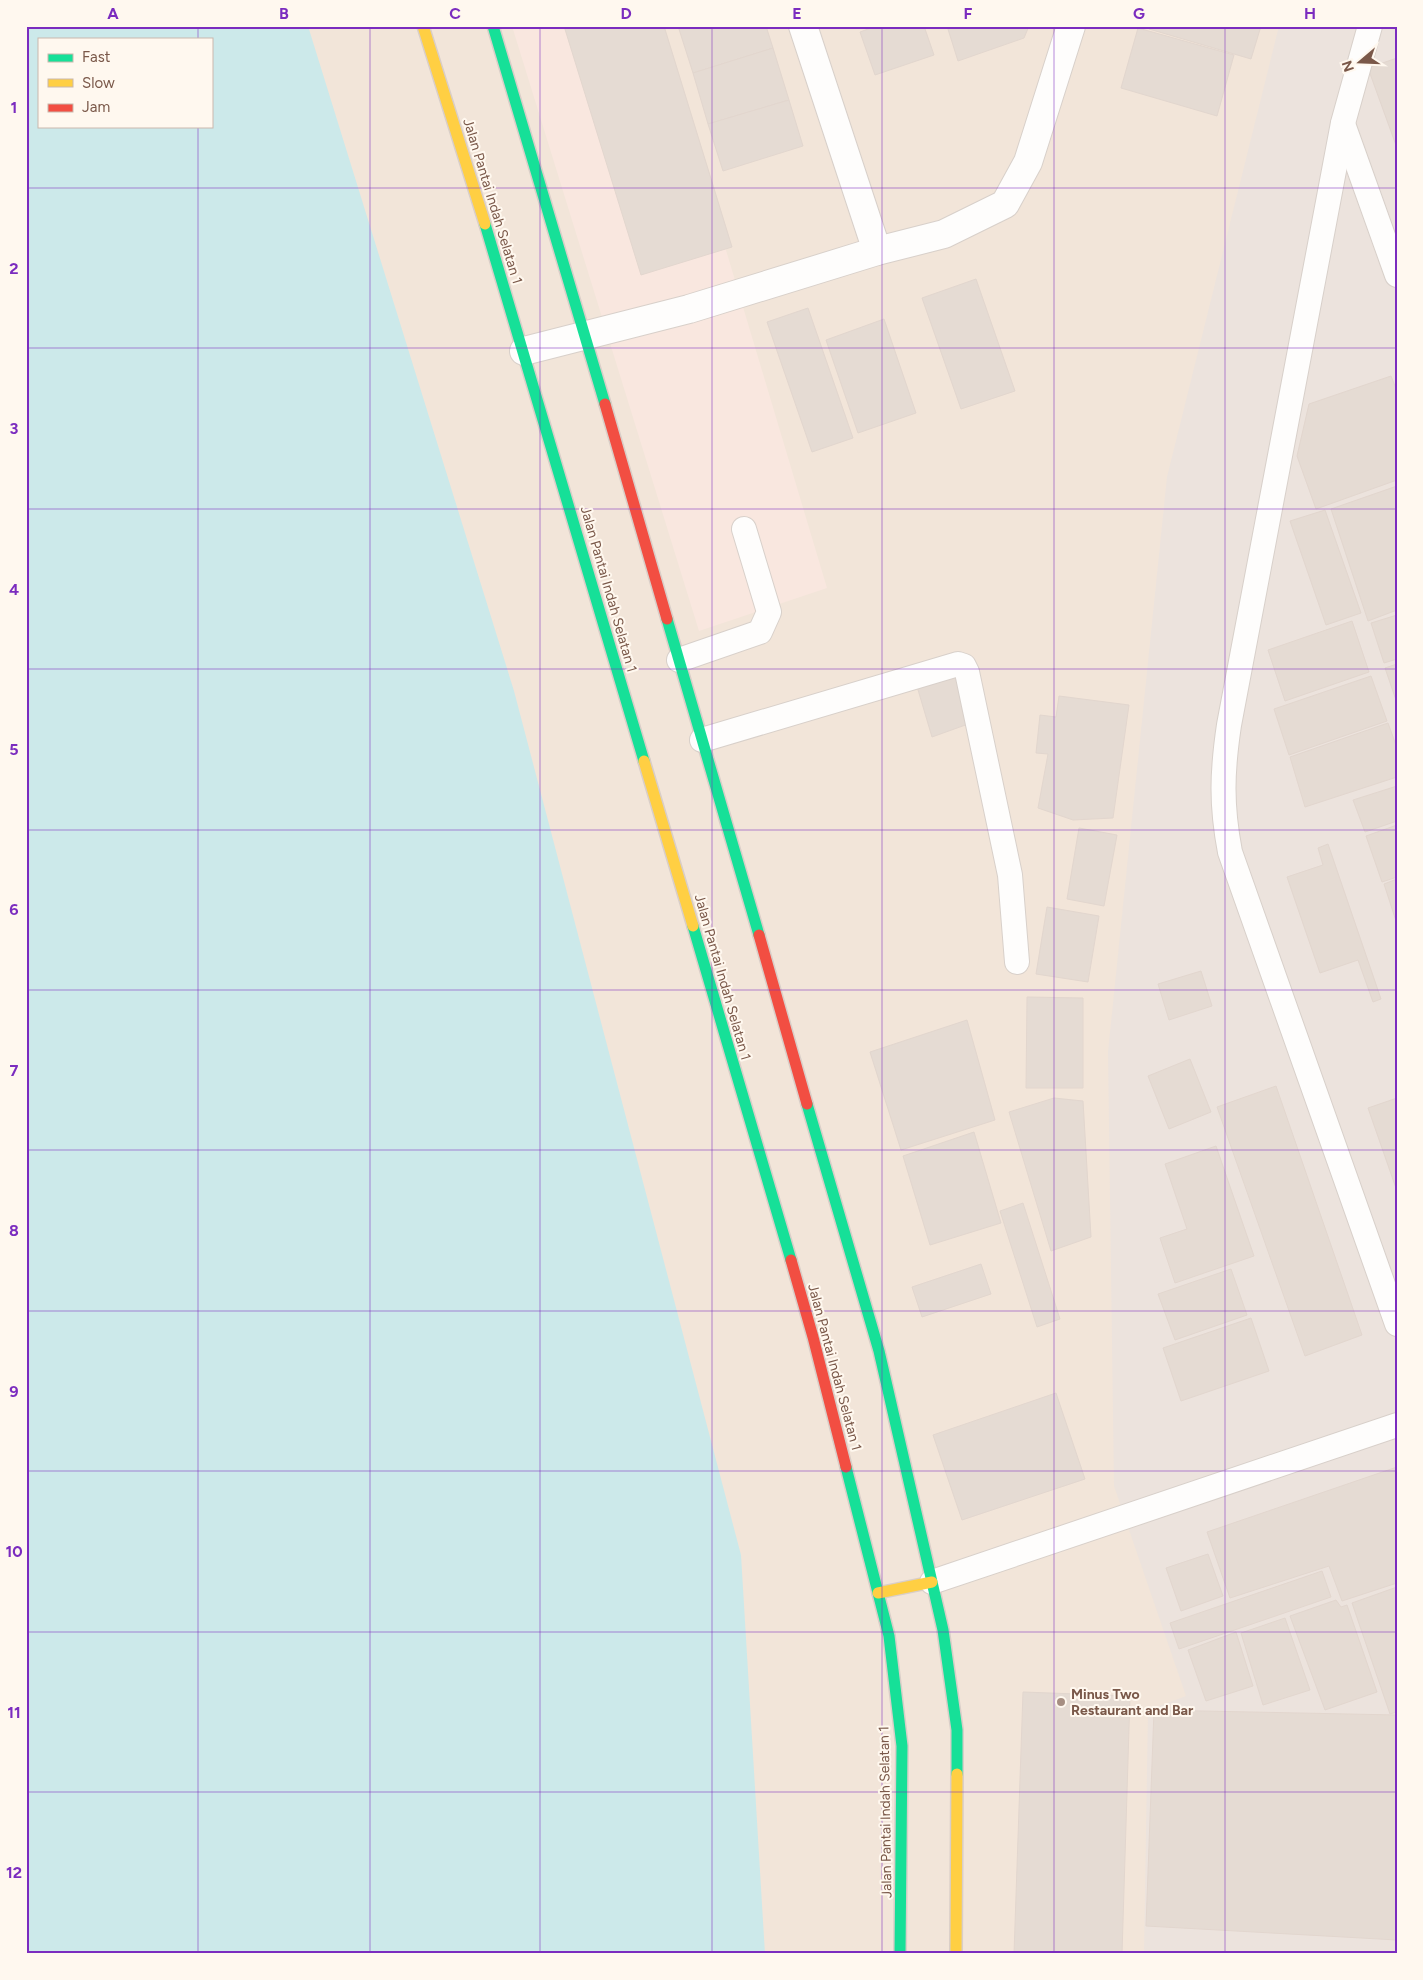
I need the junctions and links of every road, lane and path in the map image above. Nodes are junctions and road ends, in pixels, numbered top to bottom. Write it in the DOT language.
graph roads {
  1 [pos="423,26"];
  2 [pos="493,26"];
  3 [pos="803,26"];
  4 [pos="1071,26"];
  5 [pos="1370,26"];
  6 [pos="1342,123"];
  7 [pos="876,251"];
  8 [pos="1397,275"];
  9 [pos="586,336"];
  10 [pos="524,351"];
  11 [pos="744,529"];
  12 [pos="679,660"];
  13 [pos="702,740"];
  14 [pos="1017,962"];
  15 [pos="1397,1324"];
  16 [pos="1397,1425"];
  17 [pos="932,1582"];
  18 [pos="878,1593"];
  19 [pos="900,1954"];
  20 [pos="956,1954"];
  1 -- 10 [label="street, Jalan Pantai Indah Selatan 1"];
  2 -- 9 [label="street"];
  3 -- 7 [label="street"];
  4 -- 7 [label="street"];
  5 -- 6 [label="lane"];
  6 -- 8 [label="lane"];
  6 -- 15 [label="lane"];
  7 -- 9 [label="street"];
  9 -- 10 [label="street"];
  9 -- 12 [label="street"];
  10 -- 18 [label="street, Jalan Pantai Indah Selatan 1"];
  11 -- 12 [label="lane"];
  12 -- 13 [label="street"];
  13 -- 14 [label="lane"];
  13 -- 17 [label="street"];
  16 -- 17 [label="lane"];
  17 -- 18 [label="street"];
  17 -- 20 [label="street"];
  18 -- 19 [label="street, Jalan Pantai Indah Selatan 1"];
}
